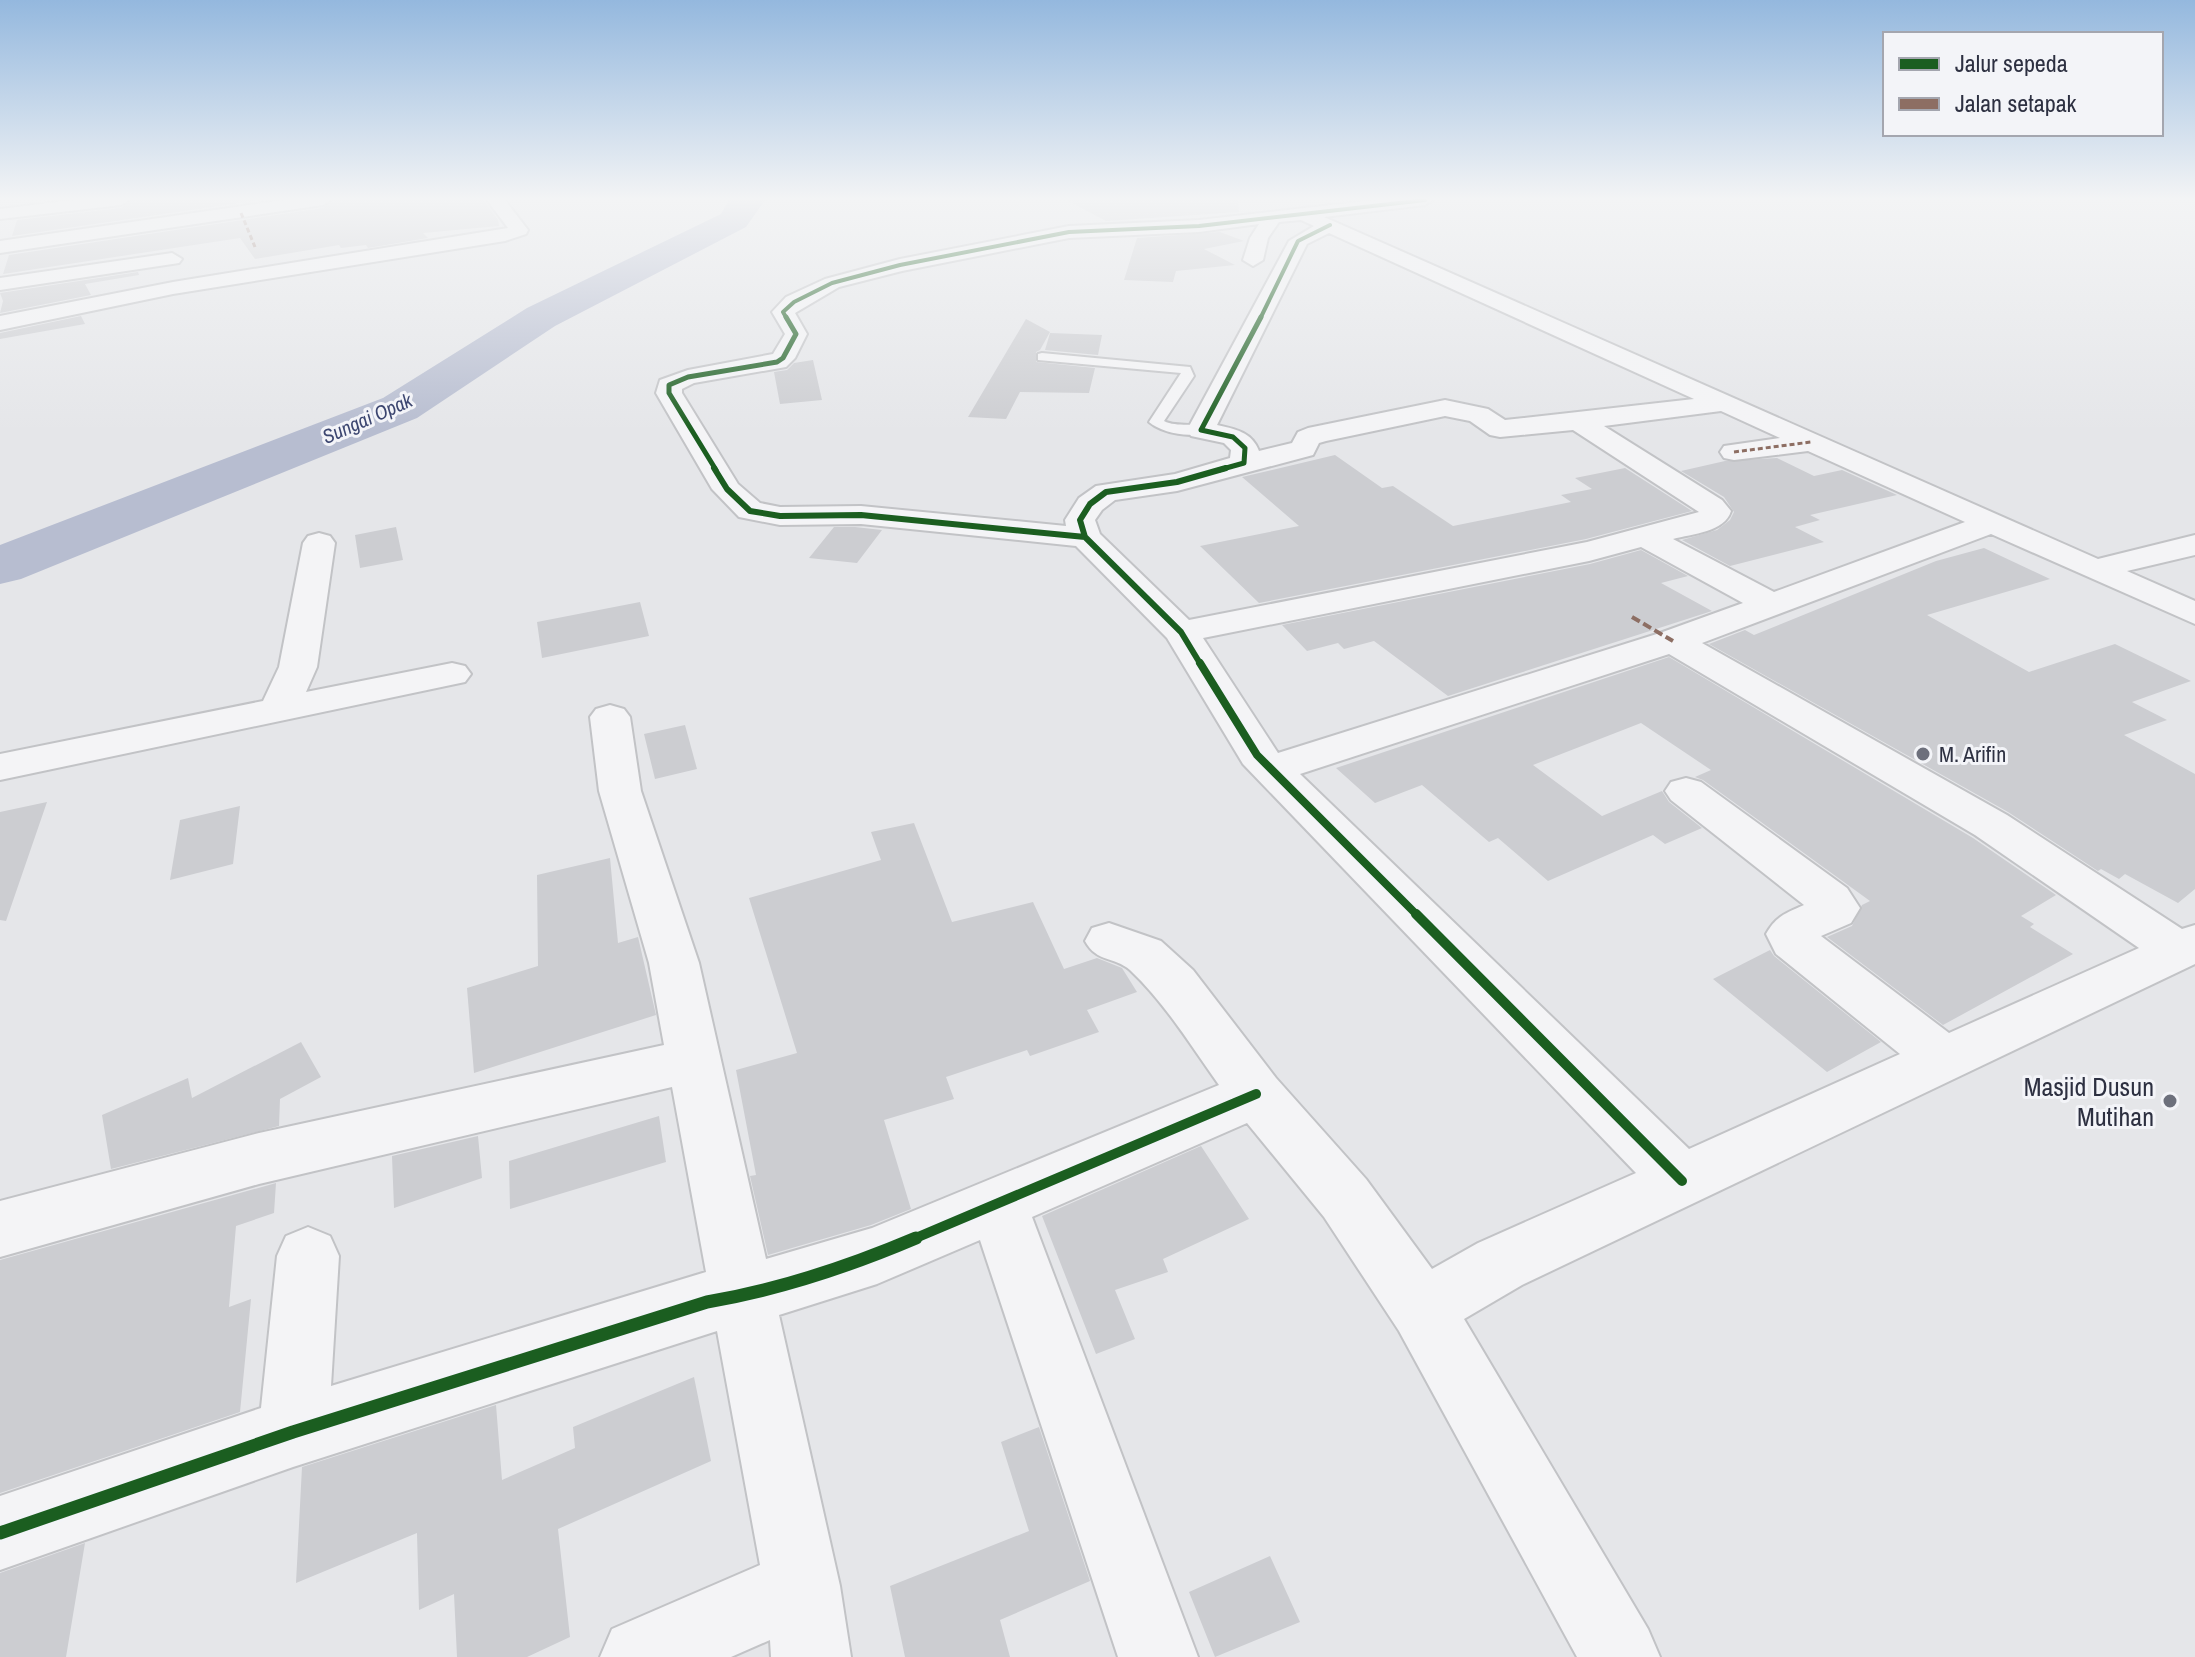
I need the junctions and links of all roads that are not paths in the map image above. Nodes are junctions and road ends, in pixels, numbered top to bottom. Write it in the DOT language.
graph roads {
  1 [pos="45,277"];
  2 [pos="241,277"];
  3 [pos="852,277"];
  4 [pos="1282,277"];
  5 [pos="1453,277"];
  6 [pos="0,284"];
  7 [pos="0,323"];
  8 [pos="1042,357"];
  9 [pos="1725,403"];
  10 [pos="1578,421"];
  11 [pos="1201,430"];
  12 [pos="1811,442"];
  13 [pos="1734,452"];
  14 [pos="1244,463"];
  15 [pos="1992,523"];
  16 [pos="1642,535"];
  17 [pos="1085,537"];
  18 [pos="319,543"];
  19 [pos="2195,545"];
  20 [pos="2096,569"];
  21 [pos="1772,605"];
  22 [pos="2195,614"];
  23 [pos="1181,632"];
  24 [pos="1673,641"];
  25 [pos="452,674"];
  26 [pos="279,709"];
  27 [pos="610,717"];
  28 [pos="0,767"];
  29 [pos="1271,769"];
  30 [pos="1686,791"];
  31 [pos="1109,941"];
  32 [pos="2187,947"];
  33 [pos="1944,1059"];
  34 [pos="696,1060"];
  35 [pos="1256,1094"];
  36 [pos="1682,1181"];
  37 [pos="998,1205"];
  38 [pos="0,1229"];
  39 [pos="308,1256"];
  40 [pos="744,1296"];
  41 [pos="1422,1309"];
  42 [pos="293,1432"];
  43 [pos="0,1533"];
  44 [pos="807,1621"];
  45 [pos="640,1657"];
  46 [pos="1158,1657"];
  47 [pos="1620,1657"];
  1 -- 6 [label="street"];
  2 -- 7 [label="street"];
  3 -- 17 [label="street"];
  4 -- 11 [label="street"];
  5 -- 9 [label="street"];
  8 -- 11 [label="lane"];
  9 -- 10 [label="street"];
  9 -- 12 [label="street"];
  10 -- 14 [label="street"];
  10 -- 16 [label="street"];
  11 -- 14 [label="street"];
  12 -- 13 [label="street"];
  12 -- 15 [label="street"];
  14 -- 17 [label="street"];
  15 -- 20 [label="street"];
  15 -- 21 [label="street"];
  16 -- 21 [label="street"];
  16 -- 23 [label="street"];
  17 -- 23 [label="street"];
  18 -- 26 [label="street"];
  19 -- 20 [label="street"];
  20 -- 22 [label="street"];
  21 -- 24 [label="street"];
  23 -- 29 [label="street"];
  24 -- 29 [label="street"];
  24 -- 32 [label="street"];
  25 -- 26 [label="street"];
  26 -- 28 [label="street"];
  27 -- 34 [label="street"];
  29 -- 36 [label="street"];
  30 -- 33 [label="street"];
  31 -- 35 [label="street"];
  32 -- 33 [label="street"];
  33 -- 36 [label="street"];
  34 -- 38 [label="street"];
  34 -- 40 [label="street"];
  35 -- 37 [label="street"];
  35 -- 41 [label="street"];
  36 -- 41 [label="street"];
  37 -- 40 [label="street"];
  37 -- 46 [label="street"];
  39 -- 42 [label="street"];
  40 -- 42 [label="street"];
  40 -- 44 [label="street"];
  41 -- 47 [label="street"];
  42 -- 43 [label="street"];
  44 -- 45 [label="street"];
}
